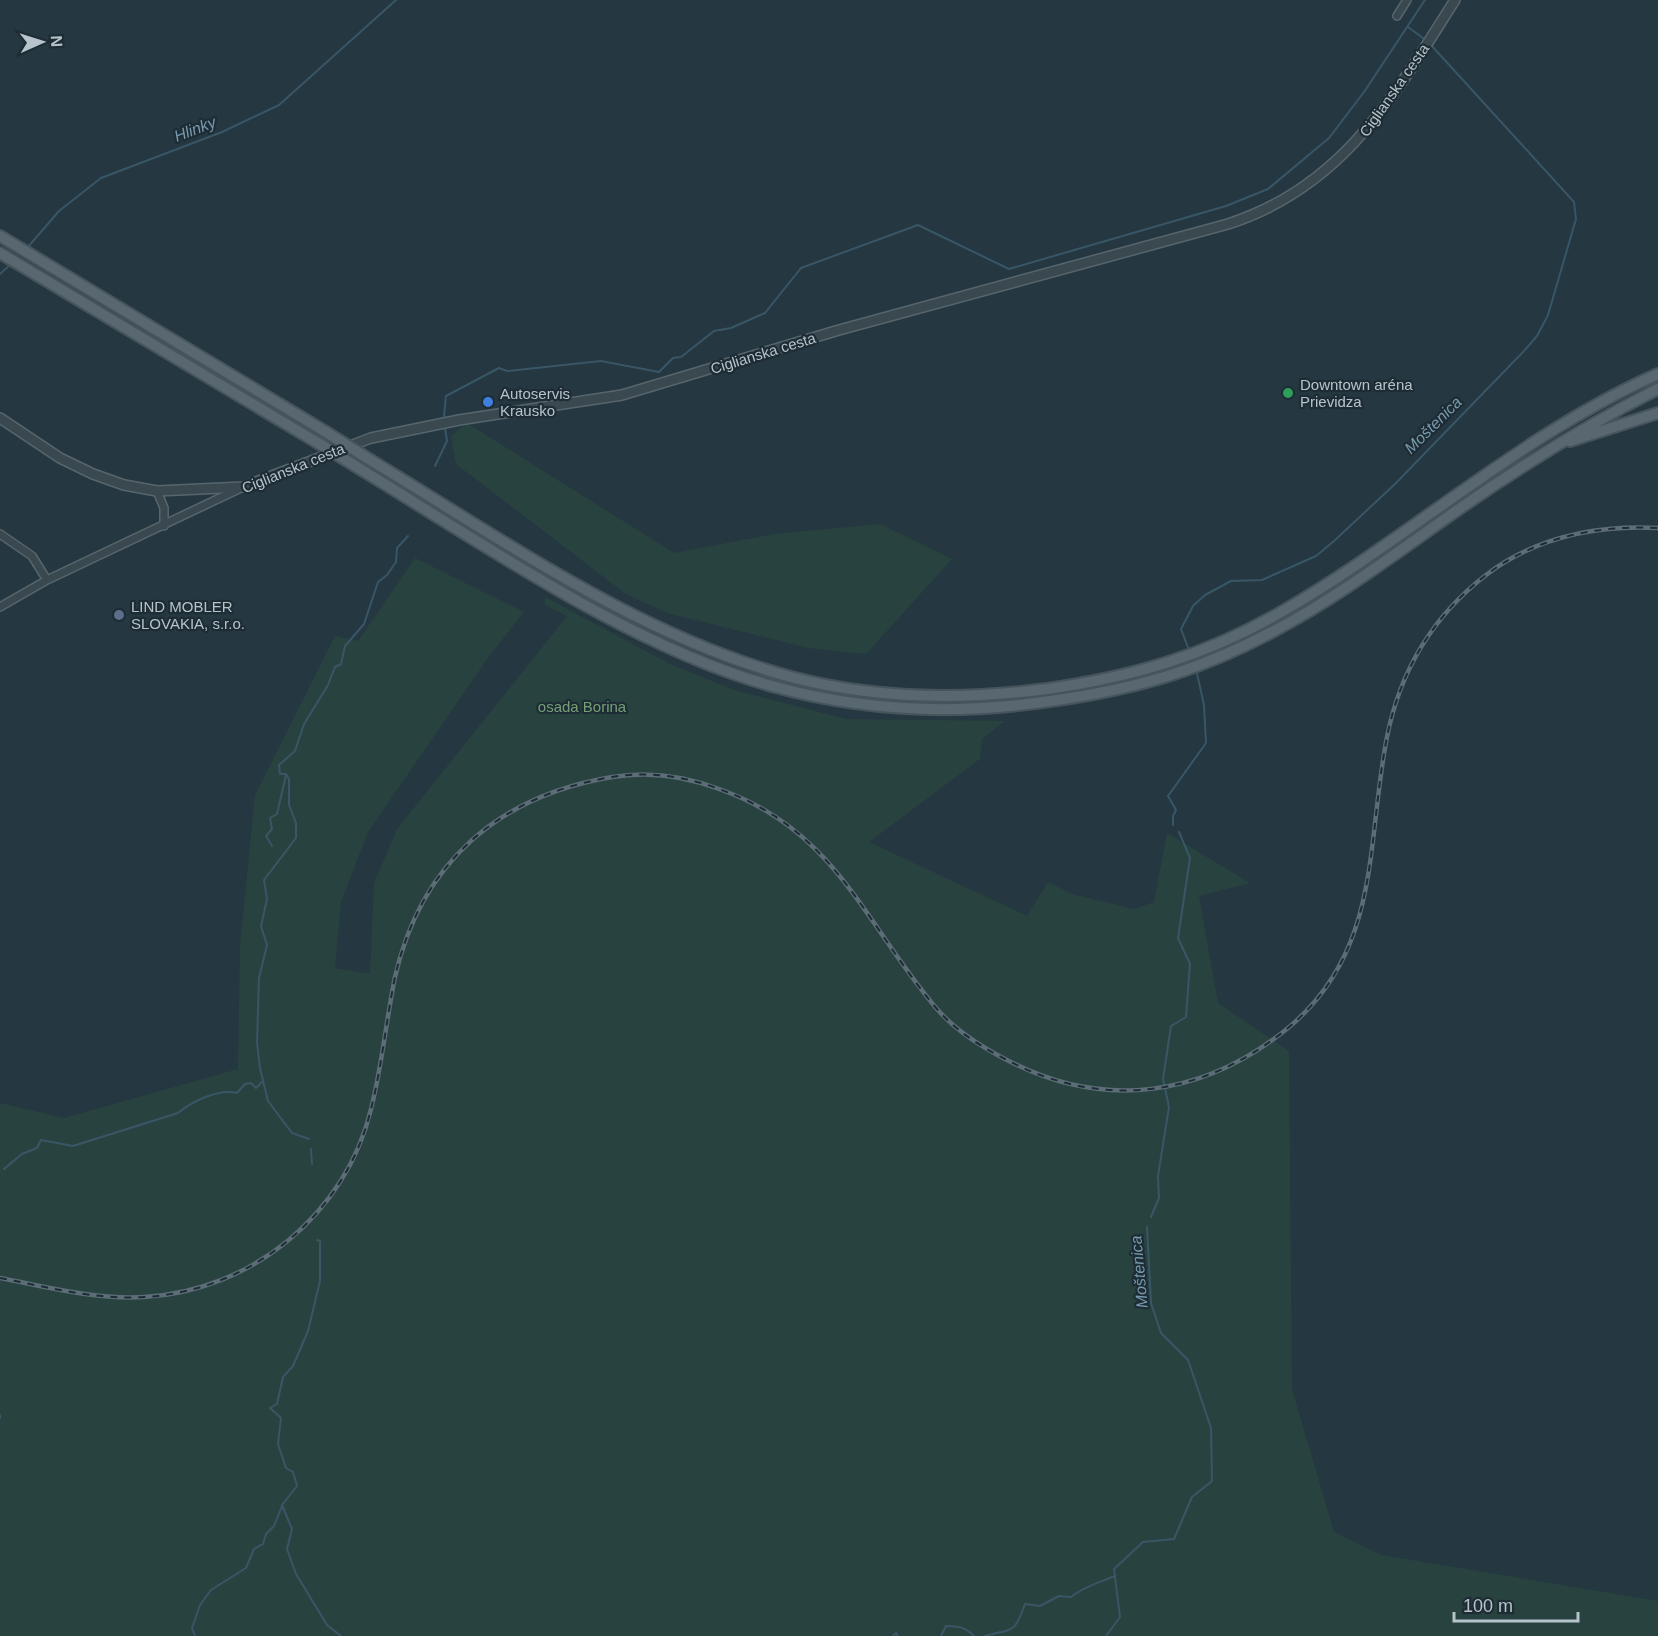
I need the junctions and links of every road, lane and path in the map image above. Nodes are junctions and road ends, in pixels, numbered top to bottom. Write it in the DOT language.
graph roads {
  1 [pos="1407,0"];
  2 [pos="1455,0"];
  3 [pos="1397,16"];
  4 [pos="0,236"];
  5 [pos="9,258"];
  6 [pos="1658,374"];
  7 [pos="1658,389"];
  8 [pos="1658,413"];
  9 [pos="0,418"];
  10 [pos="1553,447"];
  11 [pos="243,488"];
  12 [pos="158,492"];
  13 [pos="164,526"];
  14 [pos="0,534"];
  15 [pos="46,580"];
  16 [pos="0,607"];
  1 -- 3 [label="street"];
  2 -- 11 [label="street, Ciglianska cesta"];
  4 -- 6 [label="main road, bridge"];
  5 -- 10 [label="main road, bridge"];
  7 -- 10 [label="main road"];
  8 -- 10 [label="main road"];
  9 -- 12 [label="street"];
  11 -- 12 [label="street"];
  11 -- 13 [label="street, Ciglianska cesta"];
  12 -- 13 [label="street"];
  13 -- 15 [label="street, Ciglianska cesta"];
  14 -- 15 [label="street"];
  15 -- 16 [label="street, Ciglianska cesta"];
}
